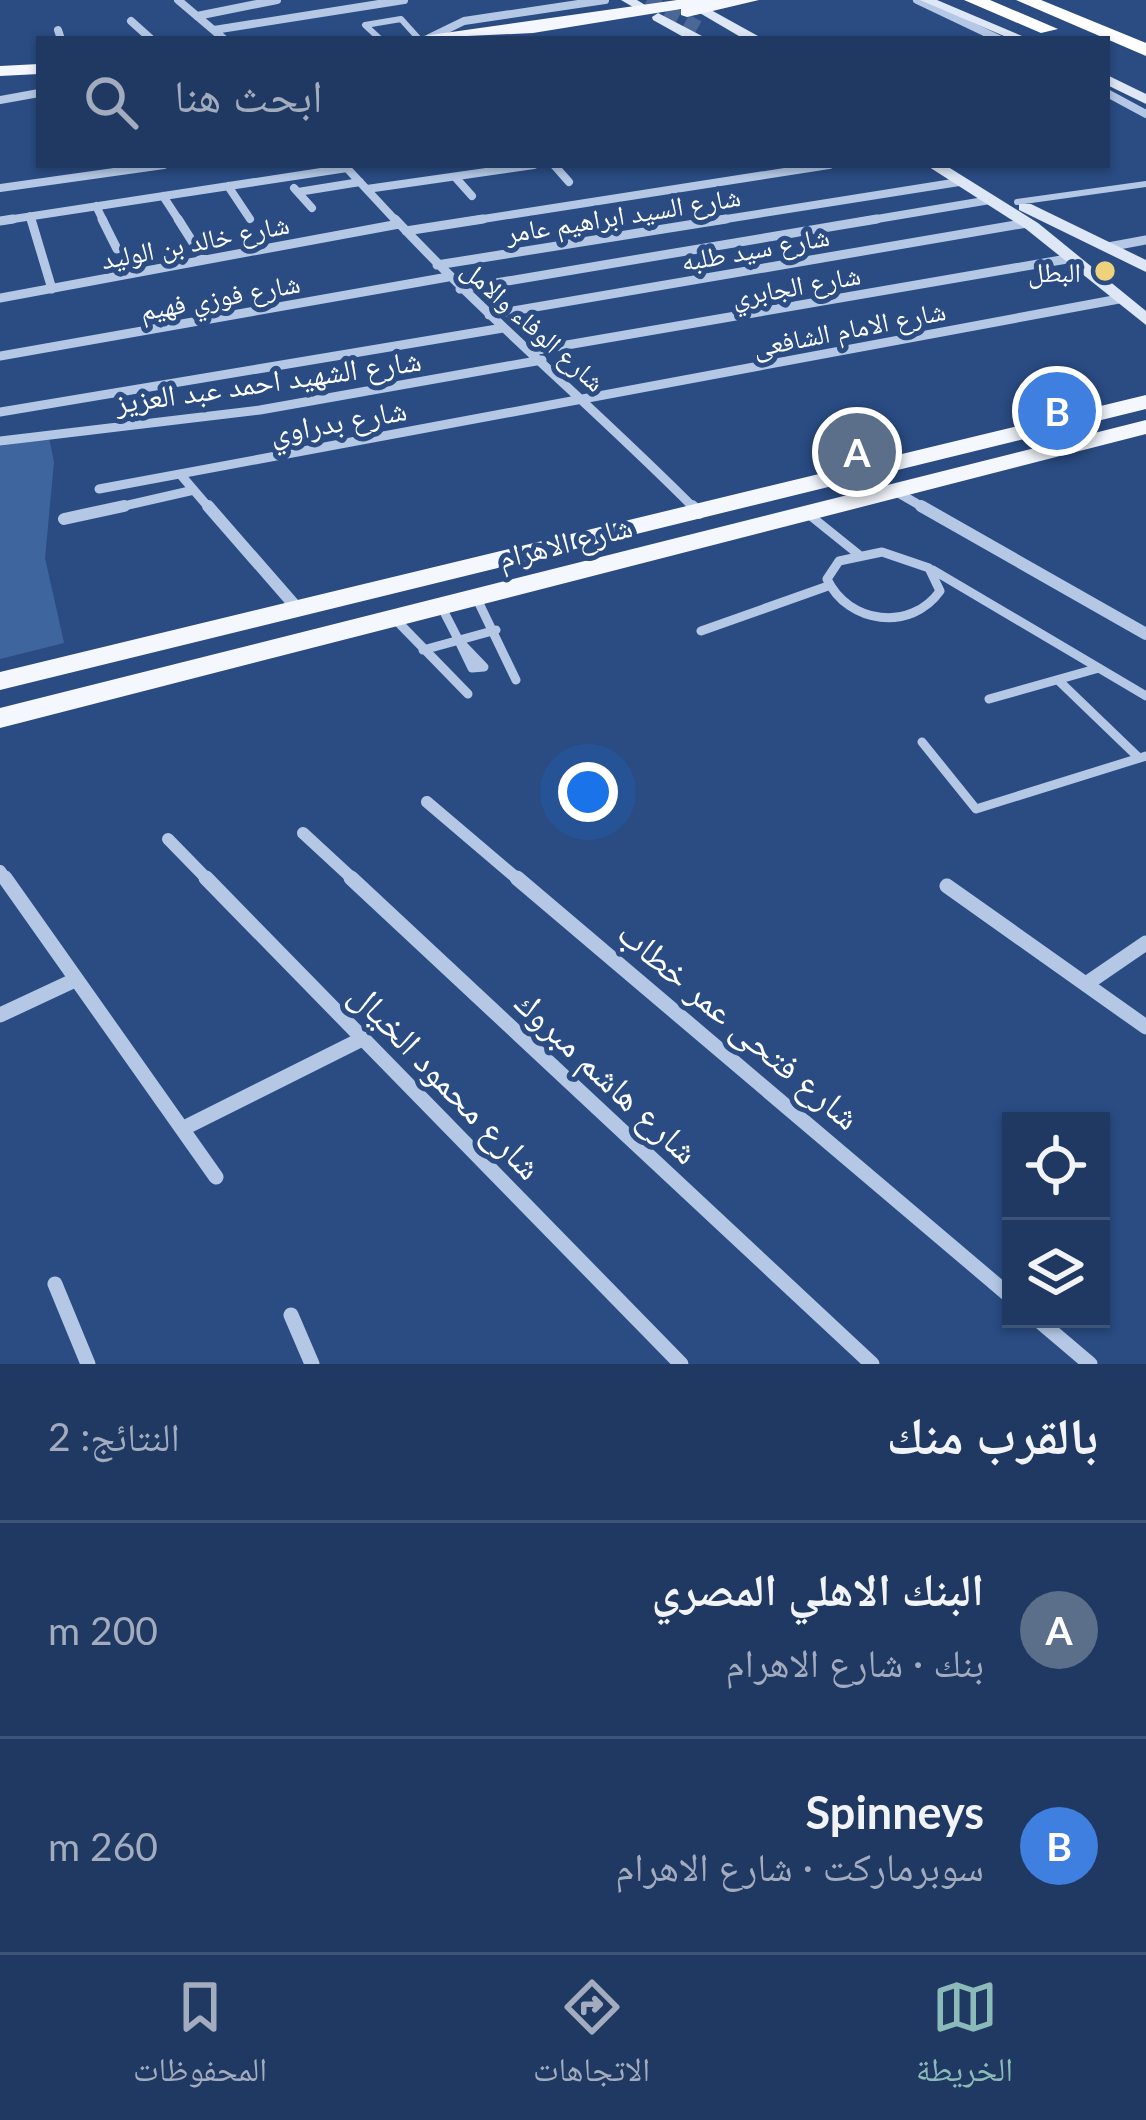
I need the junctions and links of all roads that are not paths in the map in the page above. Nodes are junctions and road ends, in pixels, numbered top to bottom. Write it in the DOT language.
graph roads {
  1 [pos="178,0"];
  2 [pos="277,0"];
  3 [pos="404,0"];
  4 [pos="605,0"];
  5 [pos="628,0"];
  6 [pos="751,0"];
  7 [pos="922,0"];
  8 [pos="973,0"];
  9 [pos="1025,0"];
  10 [pos="1037,0"];
  11 [pos="197,16"];
  12 [pos="660,17"];
  13 [pos="703,18"];
  14 [pos="131,21"];
  15 [pos="214,30"];
  16 [pos="148,36"];
  17 [pos="221,36"];
  18 [pos="377,36"];
  19 [pos="413,36"];
  20 [pos="433,36"];
  21 [pos="451,36"];
  22 [pos="524,36"];
  23 [pos="730,36"];
  24 [pos="746,36"];
  25 [pos="993,36"];
  26 [pos="1014,36"];
  27 [pos="1063,36"];
  28 [pos="1146,47"];
  29 [pos="1110,57"];
  30 [pos="36,64"];
  31 [pos="0,67"];
  32 [pos="1146,75"];
  33 [pos="1110,82"];
  34 [pos="36,94"];
  35 [pos="1110,95"];
  36 [pos="0,100"];
  37 [pos="1146,100"];
  38 [pos="1146,114"];
  39 [pos="339,168"];
  40 [pos="346,168"];
  41 [pos="451,168"];
  42 [pos="513,168"];
  43 [pos="557,168"];
  44 [pos="809,168"];
  45 [pos="99,169"];
  46 [pos="958,173"];
  47 [pos="457,176"];
  48 [pos="286,177"];
  49 [pos="569,182"];
  50 [pos="1146,184"];
  51 [pos="1,186"];
  52 [pos="228,186"];
  53 [pos="364,186"];
  54 [pos="298,192"];
  55 [pos="163,196"];
  56 [pos="472,196"];
  57 [pos="990,200"];
  58 [pos="1017,202"];
  59 [pos="96,206"];
  60 [pos="311,208"];
  61 [pos="30,216"];
  62 [pos="250,219"];
  63 [pos="0,221"];
  64 [pos="1036,224"];
  65 [pos="402,227"];
  66 [pos="1146,240"];
  67 [pos="1108,247"];
  68 [pos="117,249"];
  69 [pos="1067,259"];
  70 [pos="204,260"];
  71 [pos="436,265"];
  72 [pos="1146,267"];
  73 [pos="448,277"];
  74 [pos="1146,282"];
  75 [pos="52,289"];
  76 [pos="460,289"];
  77 [pos="0,298"];
  78 [pos="1119,298"];
  79 [pos="1146,298"];
  80 [pos="489,315"];
  81 [pos="1146,320"];
  82 [pos="503,328"];
  83 [pos="532,351"];
  84 [pos="0,356"];
  85 [pos="542,360"];
  86 [pos="586,399"];
  87 [pos="1146,402"];
  88 [pos="0,412"];
  89 [pos="1146,427"];
  90 [pos="0,441"];
  91 [pos="180,474"];
  92 [pos="99,489"];
  93 [pos="194,490"];
  94 [pos="895,490"];
  95 [pos="699,513"];
  96 [pos="807,513"];
  97 [pos="64,519"];
  98 [pos="858,554"];
  99 [pos="929,568"];
  100 [pos="828,586"];
  101 [pos="476,597"];
  102 [pos="441,606"];
  103 [pos="285,611"];
  104 [pos="394,618"];
  105 [pos="496,631"];
  106 [pos="701,631"];
  107 [pos="1146,634"];
  108 [pos="172,639"];
  109 [pos="459,640"];
  110 [pos="285,646"];
  111 [pos="423,650"];
  112 [pos="1099,668"];
  113 [pos="189,670"];
  114 [pos="516,680"];
  115 [pos="1058,680"];
  116 [pos="0,681"];
  117 [pos="468,694"];
  118 [pos="1146,696"];
  119 [pos="989,699"];
  120 [pos="0,718"];
  121 [pos="922,742"];
  122 [pos="1143,756"];
  123 [pos="427,802"];
  124 [pos="303,833"];
  125 [pos="169,839"];
  126 [pos="0,871"];
  127 [pos="947,886"];
  128 [pos="1146,943"];
  129 [pos="75,980"];
  130 [pos="1086,984"];
  131 [pos="0,1015"];
  132 [pos="1146,1027"];
  133 [pos="364,1038"];
  134 [pos="182,1129"];
  135 [pos="216,1177"];
  136 [pos="56,1284"];
  137 [pos="1002,1289"];
  138 [pos="291,1315"];
  139 [pos="1048,1328"];
  140 [pos="88,1364"];
  141 [pos="312,1364"];
  142 [pos="681,1364"];
  143 [pos="872,1364"];
  144 [pos="1090,1364"];
  1 -- 11 [label="street"];
  2 -- 11 [label="street"];
  3 -- 15 [label="street"];
  4 -- 20 [label="street"];
  5 -- 12 [label="main road"];
  6 -- 13 [label="main road"];
  7 -- 25 [label="street"];
  7 -- 26 [label="main road"];
  8 -- 27 [label="highway"];
  9 -- 28 [label="highway"];
  10 -- 28 [label="main road"];
  11 -- 15 [label="street"];
  12 -- 13 [label="main road"];
  12 -- 13 [label="main road"];
  12 -- 13 [label="main road"];
  12 -- 21 [label="main road"];
  12 -- 22 [label="main road"];
  13 -- 23 [label="main road"];
  13 -- 24 [label="main road"];
  14 -- 16 [label="street"];
  15 -- 17 [label="street"];
  18 -- 19 [label="lane"];
  29 -- 32 [label="highway"];
  30 -- 31 [label="main road"];
  33 -- 37 [label="main road"];
  34 -- 36 [label="street"];
  35 -- 38 [label="street"];
  39 -- 48 [label="street"];
  40 -- 53 [label="street, شارع الوفاء والامل"];
  41 -- 47 [label="street"];
  42 -- 47 [label="street"];
  43 -- 49 [label="street"];
  44 -- 65 [label="street, شارع خالد بن الوليد"];
  45 -- 51 [label="street"];
  46 -- 57 [label="main road"];
  46 -- 58 [label="main road"];
  46 -- 71 [label="street, شارع السيد ابراهيم عامر"];
  47 -- 53 [label="street"];
  47 -- 56 [label="street"];
  48 -- 52 [label="street"];
  48 -- 54 [label="street"];
  50 -- 58 [label="lane"];
  52 -- 55 [label="street"];
  52 -- 62 [label="street"];
  53 -- 54 [label="street"];
  53 -- 65 [label="street, شارع الوفاء والامل"];
  54 -- 60 [label="street"];
  55 -- 59 [label="street"];
  55 -- 70 [label="street"];
  57 -- 64 [label="main road"];
  57 -- 76 [label="street"];
  58 -- 64 [label="main road"];
  59 -- 61 [label="street"];
  59 -- 68 [label="street"];
  61 -- 63 [label="street"];
  61 -- 75 [label="street"];
  64 -- 67 [label="main road"];
  64 -- 69 [label="main road"];
  64 -- 74 [label="main road"];
  64 -- 79 [label="main road"];
  64 -- 80 [label="street, شارع سيد طلبه"];
  65 -- 70 [label="street, شارع خالد بن الوليد"];
  65 -- 71 [label="street, شارع الوفاء والامل"];
  66 -- 67 [label="street"];
  67 -- 72 [label="main road"];
  69 -- 78 [label="main road"];
  69 -- 83 [label="street, شارع الجابري"];
  70 -- 75 [label="street, شارع خالد بن الوليد"];
  71 -- 73 [label="street, شارع الوفاء والامل"];
  73 -- 76 [label="street, شارع الوفاء والامل"];
  73 -- 84 [label="street, شارع فوزي فهيم"];
  75 -- 77 [label="street, شارع خالد بن الوليد"];
  76 -- 80 [label="street, شارع الوفاء والامل"];
  78 -- 81 [label="main road"];
  78 -- 86 [label="street, شارع الامام الشافعى"];
  80 -- 82 [label="street, شارع الوفاء والامل"];
  82 -- 83 [label="street, شارع الوفاء والامل"];
  82 -- 88 [label="street"];
  83 -- 85 [label="street, شارع الوفاء والامل"];
  85 -- 86 [label="street, شارع الوفاء والامل"];
  85 -- 90 [label="street, شارع الشهيد احمد عبد العزيز"];
  86 -- 91 [label="street, شارع بدراوي"];
  86 -- 95 [label="street, شارع الوفاء والامل"];
  87 -- 95 [label="main road, شارع الاهرام"];
  89 -- 94 [label="main road, شارع الاهرام"];
  91 -- 92 [label="street, شارع بدراوي"];
  91 -- 93 [label="street"];
  93 -- 97 [label="street"];
  93 -- 103 [label="street"];
  94 -- 96 [label="main road, شارع الاهرام"];
  94 -- 107 [label="street"];
  95 -- 103 [label="main road, شارع الاهرام"];
  96 -- 98 [label="lane"];
  96 -- 101 [label="main road, شارع الاهرام"];
  98 -- 99 [label="lane"];
  98 -- 100 [label="lane"];
  99 -- 100 [label="lane"];
  99 -- 112 [label="lane"];
  100 -- 106 [label="lane"];
  101 -- 102 [label="main road, شارع الاهرام"];
  101 -- 105 [label="lane"];
  102 -- 104 [label="main road, شارع الاهرام"];
  102 -- 109 [label="lane"];
  103 -- 108 [label="main road, شارع الاهرام"];
  103 -- 110 [label="main road"];
  104 -- 110 [label="main road, شارع الاهرام"];
  104 -- 111 [label="lane"];
  105 -- 109 [label="lane"];
  105 -- 114 [label="lane"];
  108 -- 113 [label="main road"];
  108 -- 116 [label="main road, شارع الاهرام"];
  109 -- 111 [label="lane"];
  110 -- 113 [label="main road, شارع الاهرام"];
  111 -- 117 [label="lane"];
  112 -- 115 [label="lane"];
  112 -- 118 [label="lane"];
  113 -- 120 [label="main road, شارع الاهرام"];
  115 -- 119 [label="lane"];
  115 -- 122 [label="lane"];
  121 -- 122 [label="lane"];
  123 -- 137 [label="street, شارع فتحى عمر خطاب"];
  124 -- 143 [label="street, شارع هاشم مبروك"];
  125 -- 133 [label="street, شارع محمود الخيال"];
  126 -- 129 [label="street"];
  127 -- 130 [label="street"];
  128 -- 130 [label="street"];
  129 -- 131 [label="street"];
  129 -- 134 [label="street"];
  130 -- 132 [label="street"];
  133 -- 134 [label="street"];
  133 -- 142 [label="street, شارع محمود الخيال"];
  134 -- 135 [label="street"];
  136 -- 140 [label="street"];
  138 -- 141 [label="street"];
  139 -- 144 [label="street"];
}
